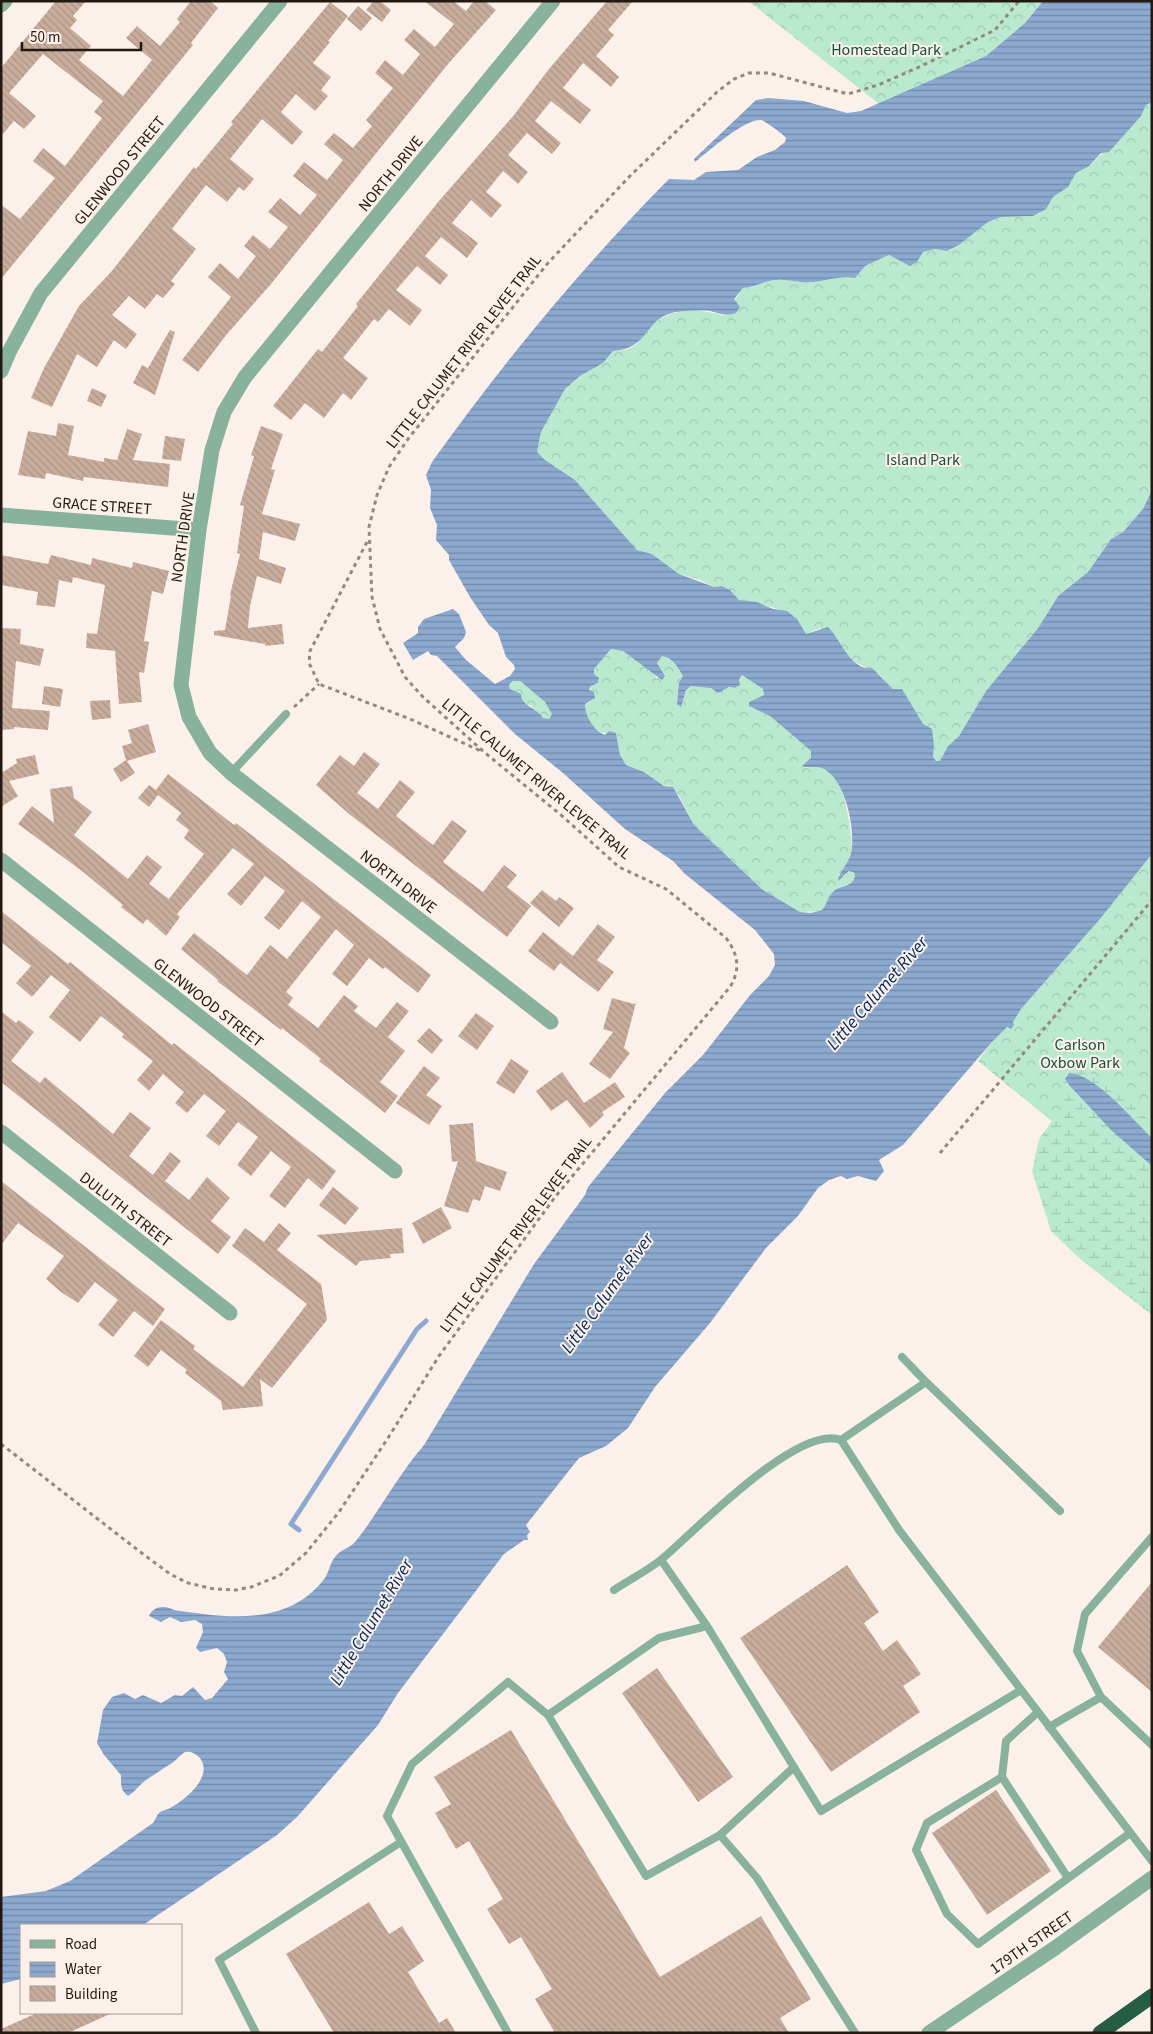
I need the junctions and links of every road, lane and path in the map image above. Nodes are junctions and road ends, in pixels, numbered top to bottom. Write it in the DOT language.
graph roads {
  1 [pos="5,1"];
  2 [pos="280,1"];
  3 [pos="553,1"];
  4 [pos="1019,1"];
  5 [pos="1,6"];
  6 [pos="1,371"];
  7 [pos="1,515"];
  8 [pos="199,530"];
  9 [pos="368,540"];
  10 [pos="319,684"];
  11 [pos="286,714"];
  12 [pos="484,752"];
  13 [pos="231,773"];
  14 [pos="1,860"];
  15 [pos="1152,900"];
  16 [pos="551,1022"];
  17 [pos="1,1132"];
  18 [pos="940,1153"];
  19 [pos="395,1171"];
  20 [pos="230,1313"];
  21 [pos="902,1357"];
  22 [pos="926,1382"];
  23 [pos="841,1440"];
  24 [pos="1,1444"];
  25 [pos="1060,1511"];
  26 [pos="1152,1537"];
  27 [pos="661,1560"];
  28 [pos="614,1590"];
  29 [pos="707,1626"];
  30 [pos="1020,1690"];
  31 [pos="1101,1697"];
  32 [pos="1038,1712"];
  33 [pos="548,1715"];
  34 [pos="1049,1727"];
  35 [pos="1152,1745"];
  36 [pos="793,1768"];
  37 [pos="1002,1777"];
  38 [pos="1130,1833"];
  39 [pos="720,1835"];
  40 [pos="401,1842"];
  41 [pos="1152,1861"];
  42 [pos="1068,1878"];
  43 [pos="1152,1878"];
  44 [pos="1152,1996"];
  45 [pos="256,2033"];
  46 [pos="508,2033"];
  47 [pos="855,2033"];
  48 [pos="929,2033"];
  49 [pos="1100,2033"];
  1 -- 5 [label="street"];
  2 -- 6 [label="street, GLENWOOD STREET"];
  3 -- 8 [label="street, NORTH DRIVE"];
  4 -- 9 [label="path, LITTLE CALUMET RIVER LEVEE TRAIL"];
  7 -- 8 [label="street, GRACE STREET"];
  8 -- 13 [label="street, NORTH DRIVE"];
  9 -- 10 [label="path"];
  9 -- 12 [label="path, LITTLE CALUMET RIVER LEVEE TRAIL"];
  10 -- 11 [label="path"];
  10 -- 12 [label="path"];
  11 -- 13 [label="lane"];
  12 -- 24 [label="path, LITTLE CALUMET RIVER LEVEE TRAIL"];
  13 -- 16 [label="street, NORTH DRIVE"];
  14 -- 19 [label="street, GLENWOOD STREET"];
  15 -- 18 [label="path"];
  17 -- 20 [label="street, DULUTH STREET"];
  21 -- 22 [label="lane"];
  22 -- 23 [label="lane"];
  22 -- 25 [label="lane"];
  23 -- 27 [label="lane"];
  23 -- 30 [label="lane"];
  26 -- 31 [label="lane"];
  27 -- 28 [label="lane"];
  27 -- 29 [label="lane"];
  29 -- 33 [label="lane"];
  29 -- 36 [label="lane"];
  30 -- 32 [label="lane"];
  30 -- 36 [label="lane"];
  31 -- 34 [label="lane"];
  31 -- 35 [label="lane"];
  32 -- 34 [label="lane"];
  32 -- 37 [label="lane"];
  33 -- 39 [label="lane"];
  33 -- 40 [label="lane"];
  34 -- 38 [label="lane"];
  36 -- 39 [label="lane"];
  37 -- 42 [label="lane"];
  37 -- 42 [label="lane"];
  38 -- 41 [label="lane"];
  38 -- 42 [label="lane"];
  39 -- 47 [label="lane"];
  40 -- 45 [label="lane"];
  40 -- 46 [label="lane"];
  43 -- 48 [label="street, 179TH STREET"];
  44 -- 49 [label="highway"];
}
